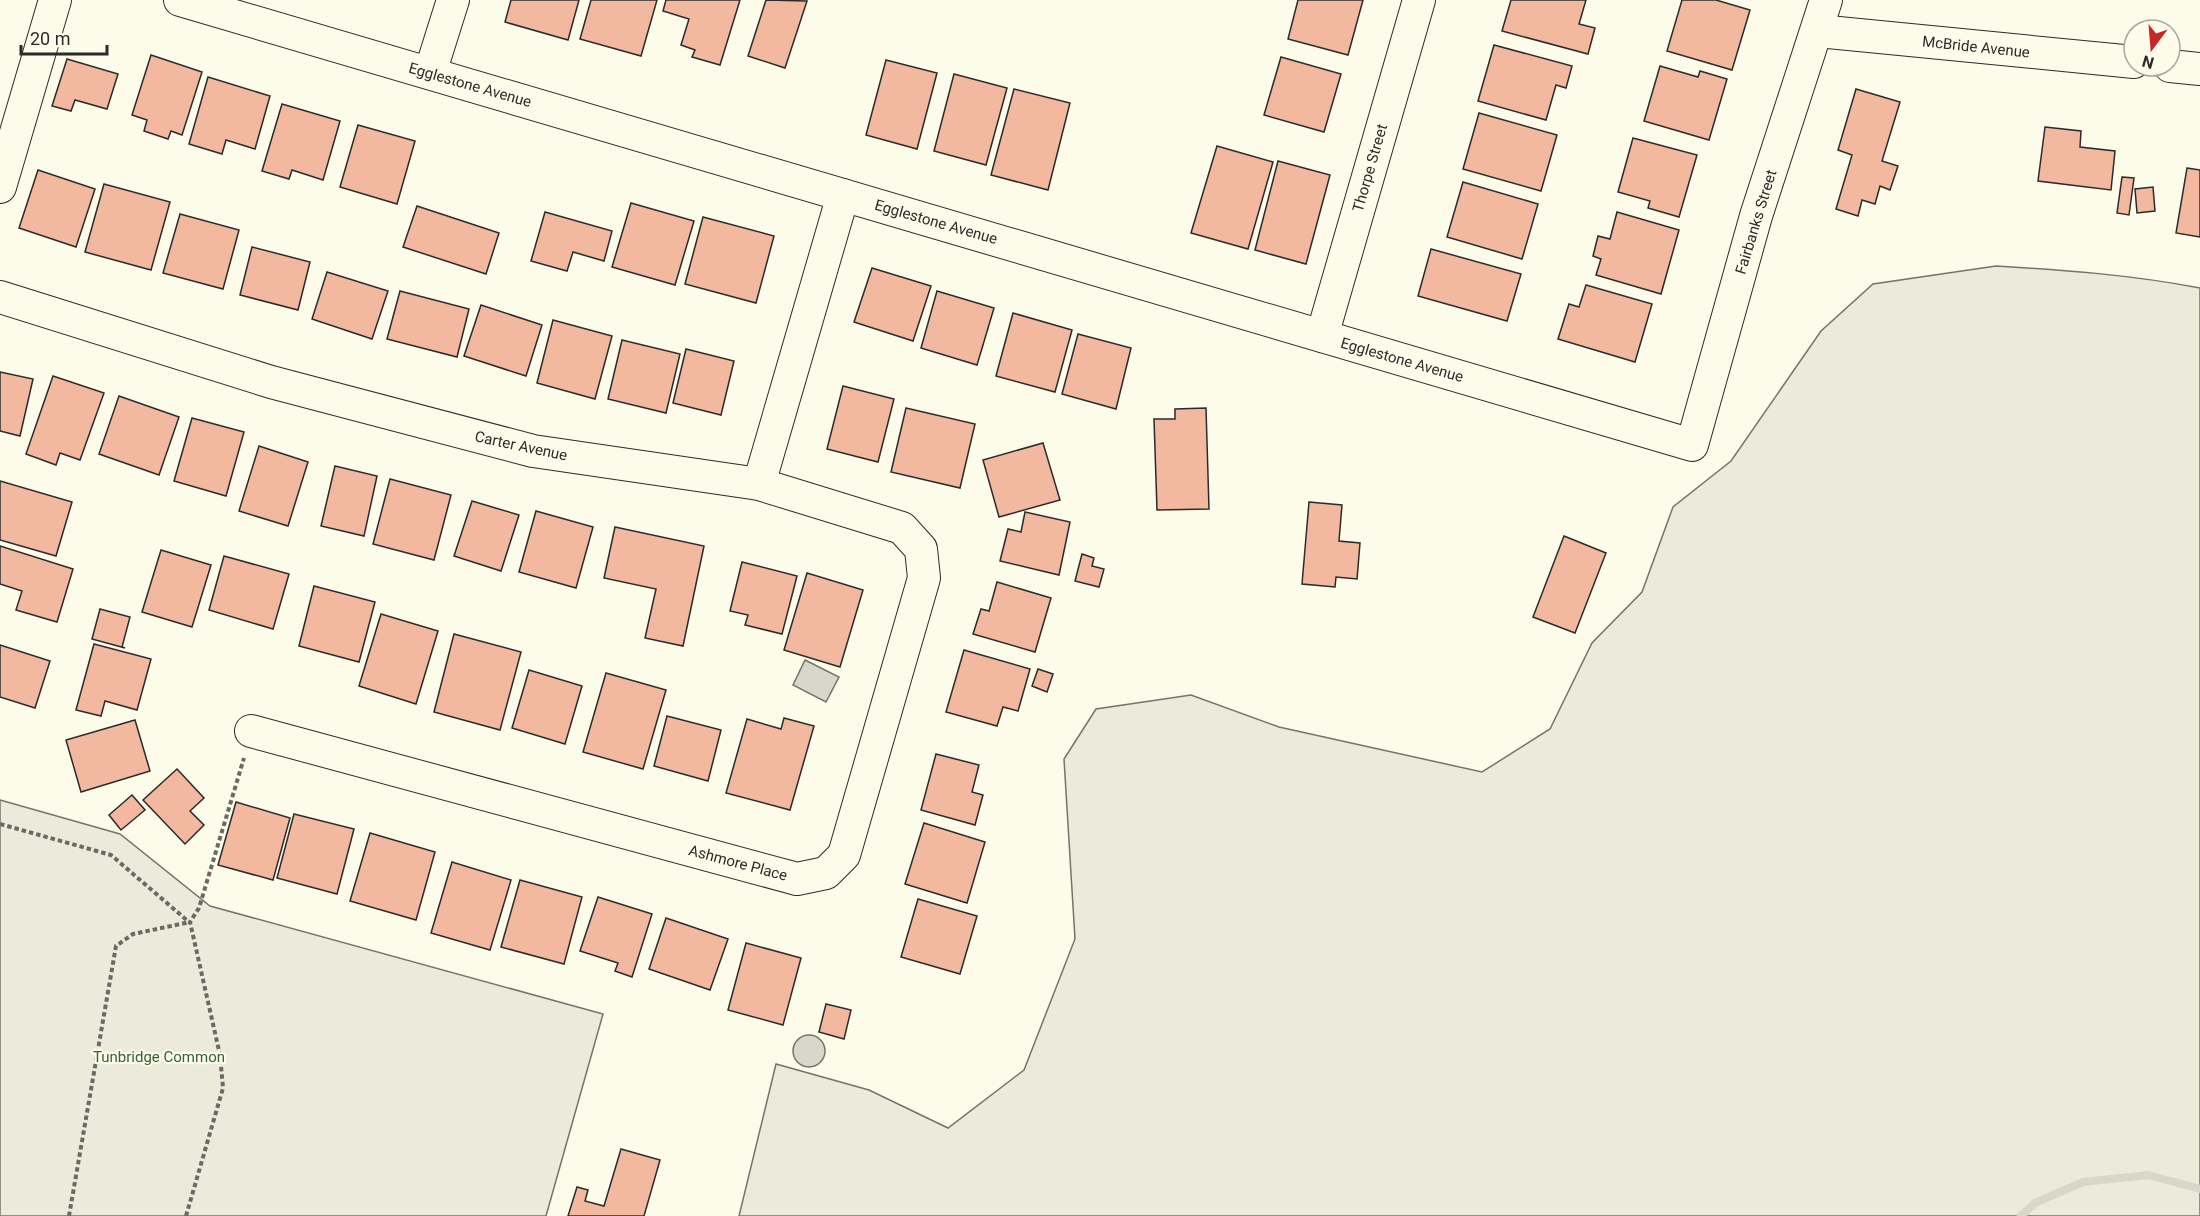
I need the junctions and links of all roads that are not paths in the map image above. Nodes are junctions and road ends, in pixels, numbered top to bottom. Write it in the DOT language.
graph roads {
  1 [pos="55,0"];
  2 [pos="180,0"];
  3 [pos="453,0"];
  4 [pos="1419,0"];
  5 [pos="1826,0"];
  6 [pos="1818,32"];
  7 [pos="2122,61"];
  8 [pos="2182,67"];
  9 [pos="2200,69"];
  10 [pos="430,73"];
  11 [pos="0,187"];
  12 [pos="843,195"];
  13 [pos="0,297"];
  14 [pos="1322,336"];
  15 [pos="1692,445"];
  16 [pos="759,484"];
  17 [pos="251,731"];
  1 -- 11 [label="street"];
  2 -- 10 [label="street, Egglestone Avenue"];
  3 -- 10 [label="street"];
  4 -- 14 [label="street, Thorpe Street"];
  5 -- 6 [label="street, Fairbanks Street"];
  6 -- 7 [label="street, McBride Avenue"];
  6 -- 15 [label="street, Fairbanks Street"];
  8 -- 9 [label="street"];
  10 -- 12 [label="street, Egglestone Avenue"];
  12 -- 14 [label="street, Egglestone Avenue"];
  12 -- 16 [label="street"];
  13 -- 16 [label="street, Carter Avenue"];
  14 -- 15 [label="street, Egglestone Avenue"];
  16 -- 17 [label="street, Ashmore Place"];
}
